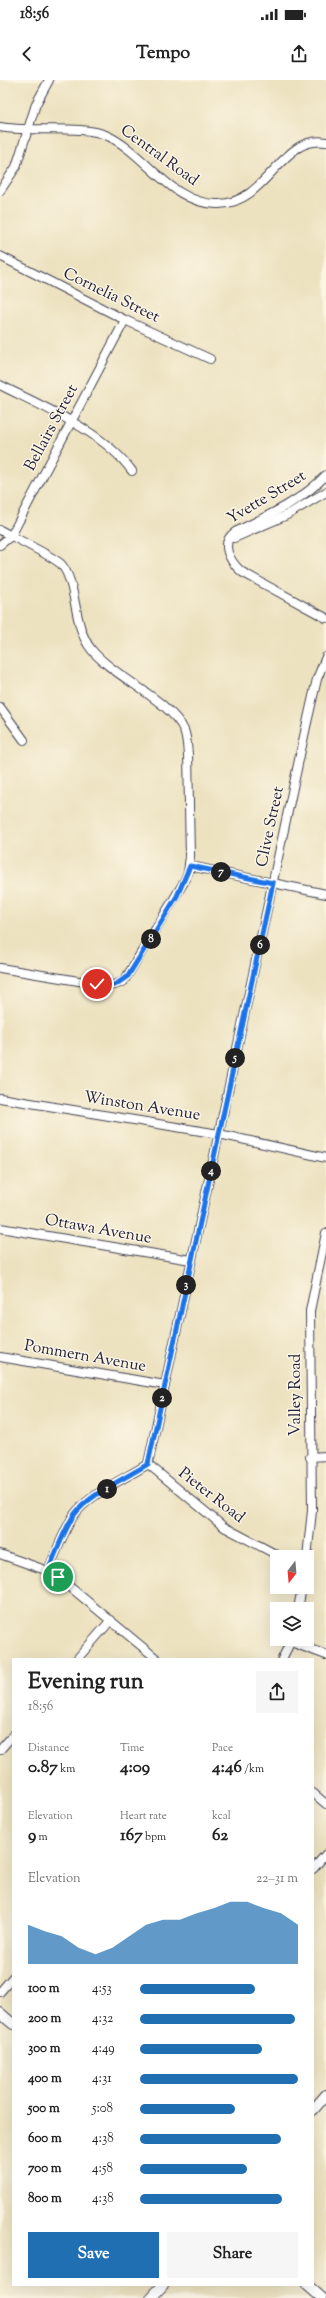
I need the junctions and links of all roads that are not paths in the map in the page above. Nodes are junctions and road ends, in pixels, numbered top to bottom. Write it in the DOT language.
graph roads {
  1 [pos="50,80"];
  2 [pos="0,127"];
  3 [pos="26,129"];
  4 [pos="326,142"];
  5 [pos="0,191"];
  6 [pos="0,256"];
  7 [pos="125,320"];
  8 [pos="210,358"];
  9 [pos="0,385"];
  10 [pos="71,422"];
  11 [pos="132,472"];
  12 [pos="326,475"];
  13 [pos="326,492"];
  14 [pos="0,530"];
  15 [pos="11,536"];
  16 [pos="0,545"];
  17 [pos="228,546"];
  18 [pos="326,618"];
  19 [pos="326,657"];
  20 [pos="0,707"];
  21 [pos="24,740"];
  22 [pos="190,866"];
  23 [pos="273,883"];
  24 [pos="326,894"];
  25 [pos="0,968"];
  26 [pos="0,1098"];
  27 [pos="219,1134"];
  28 [pos="326,1158"];
  29 [pos="0,1228"];
  30 [pos="326,1233"];
  31 [pos="191,1260"];
  32 [pos="0,1357"];
  33 [pos="165,1385"];
  34 [pos="326,1456"];
  35 [pos="310,1457"];
  36 [pos="148,1464"];
  37 [pos="308,1550"];
  38 [pos="270,1551"];
  39 [pos="0,1554"];
  40 [pos="48,1571"];
  41 [pos="111,1620"];
  42 [pos="288,1646"];
  43 [pos="304,1646"];
  44 [pos="326,1655"];
  45 [pos="78,1658"];
  46 [pos="155,1658"];
  47 [pos="282,1658"];
  48 [pos="12,1736"];
  49 [pos="0,1750"];
  50 [pos="314,1794"];
  51 [pos="326,1804"];
  52 [pos="326,1854"];
  53 [pos="314,1868"];
  54 [pos="12,1978"];
  55 [pos="0,1992"];
  56 [pos="0,2013"];
  57 [pos="12,2023"];
  58 [pos="326,2095"];
  59 [pos="314,2109"];
  60 [pos="162,2286"];
  61 [pos="308,2286"];
  62 [pos="151,2298"];
  63 [pos="322,2298"];
  1 -- 3 [label="street"];
  2 -- 3 [label="street, Central Road"];
  3 -- 4 [label="street, Central Road"];
  3 -- 5 [label="street"];
  6 -- 7 [label="street, Cornelia Street"];
  7 -- 8 [label="street, Cornelia Street"];
  7 -- 10 [label="street, Bellairs Street"];
  9 -- 10 [label="street"];
  10 -- 11 [label="street"];
  10 -- 15 [label="street, Bellairs Street"];
  12 -- 17 [label="street, Yvette Street"];
  13 -- 17 [label="street, Yvette Street"];
  14 -- 15 [label="street"];
  15 -- 16 [label="street, Bellairs Street"];
  15 -- 22 [label="street"];
  17 -- 18 [label="street, Yvette Street"];
  19 -- 23 [label="street, Clive Street"];
  20 -- 21 [label="street"];
  22 -- 23 [label="street"];
  22 -- 25 [label="street"];
  23 -- 24 [label="street"];
  23 -- 27 [label="street, Clive Street"];
  26 -- 27 [label="street, Winston Avenue"];
  27 -- 28 [label="street, Winston Avenue"];
  27 -- 31 [label="street, Clive Street"];
  29 -- 31 [label="street, Ottawa Avenue"];
  30 -- 35 [label="street, Valley Road"];
  31 -- 33 [label="street, Clive Street"];
  32 -- 33 [label="street, Pommern Avenue"];
  33 -- 36 [label="street, Clive Street"];
  34 -- 35 [label="street"];
  35 -- 37 [label="street, Valley Road"];
  36 -- 38 [label="street, Pieter Road"];
  36 -- 40 [label="street"];
  39 -- 40 [label="street"];
  40 -- 41 [label="street"];
  41 -- 45 [label="street"];
  41 -- 46 [label="street"];
  42 -- 47 [label="street"];
  43 -- 44 [label="street"];
  48 -- 49 [label="street"];
  50 -- 51 [label="street"];
  52 -- 53 [label="street"];
  54 -- 55 [label="street"];
  56 -- 57 [label="street"];
  58 -- 59 [label="street"];
  60 -- 62 [label="street"];
  61 -- 63 [label="street"];
}
